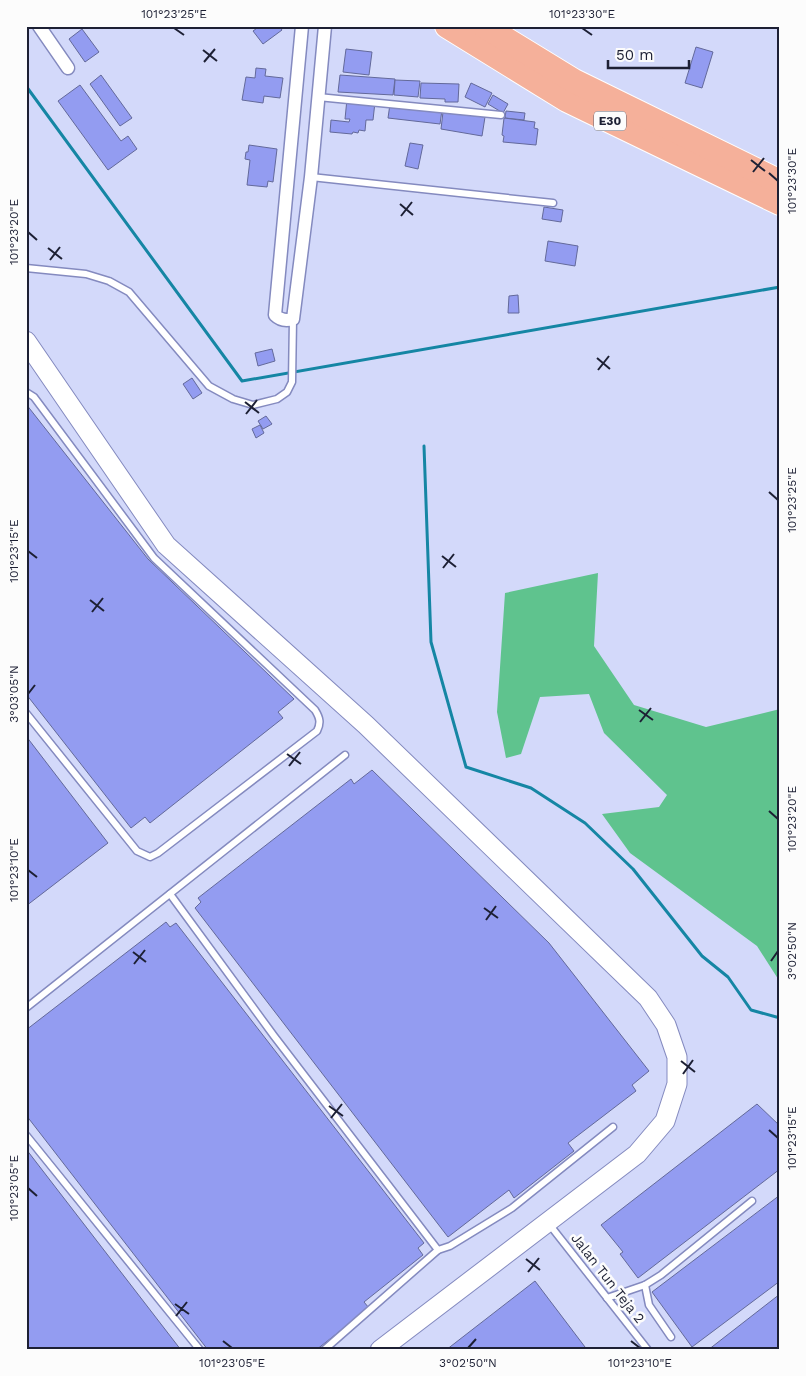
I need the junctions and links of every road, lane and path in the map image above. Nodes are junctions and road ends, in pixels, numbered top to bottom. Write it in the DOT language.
graph roads {
  1 [pos="39,26"];
  2 [pos="302,26"];
  3 [pos="324,26"];
  4 [pos="447,26"];
  5 [pos="484,26"];
  6 [pos="68,68"];
  7 [pos="318,97"];
  8 [pos="501,115"];
  9 [pos="311,176"];
  10 [pos="780,182"];
  11 [pos="552,203"];
  12 [pos="780,203"];
  13 [pos="26,268"];
  14 [pos="293,319"];
  15 [pos="26,340"];
  16 [pos="26,392"];
  17 [pos="26,714"];
  18 [pos="345,755"];
  19 [pos="170,894"];
  20 [pos="26,1008"];
  21 [pos="612,1127"];
  22 [pos="26,1135"];
  23 [pos="752,1202"];
  24 [pos="547,1221"];
  25 [pos="438,1250"];
  26 [pos="645,1285"];
  27 [pos="607,1298"];
  28 [pos="671,1336"];
  29 [pos="200,1350"];
  30 [pos="324,1350"];
  31 [pos="380,1350"];
  32 [pos="648,1350"];
  1 -- 6 [label="street"];
  2 -- 14 [label="street"];
  3 -- 7 [label="street"];
  4 -- 12 [label="highway, E30"];
  5 -- 10 [label="highway, E30"];
  7 -- 8 [label="lane"];
  7 -- 9 [label="street"];
  9 -- 11 [label="lane"];
  9 -- 14 [label="street"];
  13 -- 14 [label="lane"];
  15 -- 24 [label="street"];
  16 -- 17 [label="lane"];
  18 -- 19 [label="lane"];
  19 -- 20 [label="lane"];
  19 -- 25 [label="lane"];
  21 -- 25 [label="lane"];
  22 -- 29 [label="lane"];
  23 -- 26 [label="lane"];
  24 -- 27 [label="lane, Jalan Tun Teja 2"];
  24 -- 31 [label="street"];
  25 -- 30 [label="lane"];
  26 -- 27 [label="lane"];
  26 -- 28 [label="lane"];
  27 -- 32 [label="lane, Jalan Tun Teja 2"];
}
